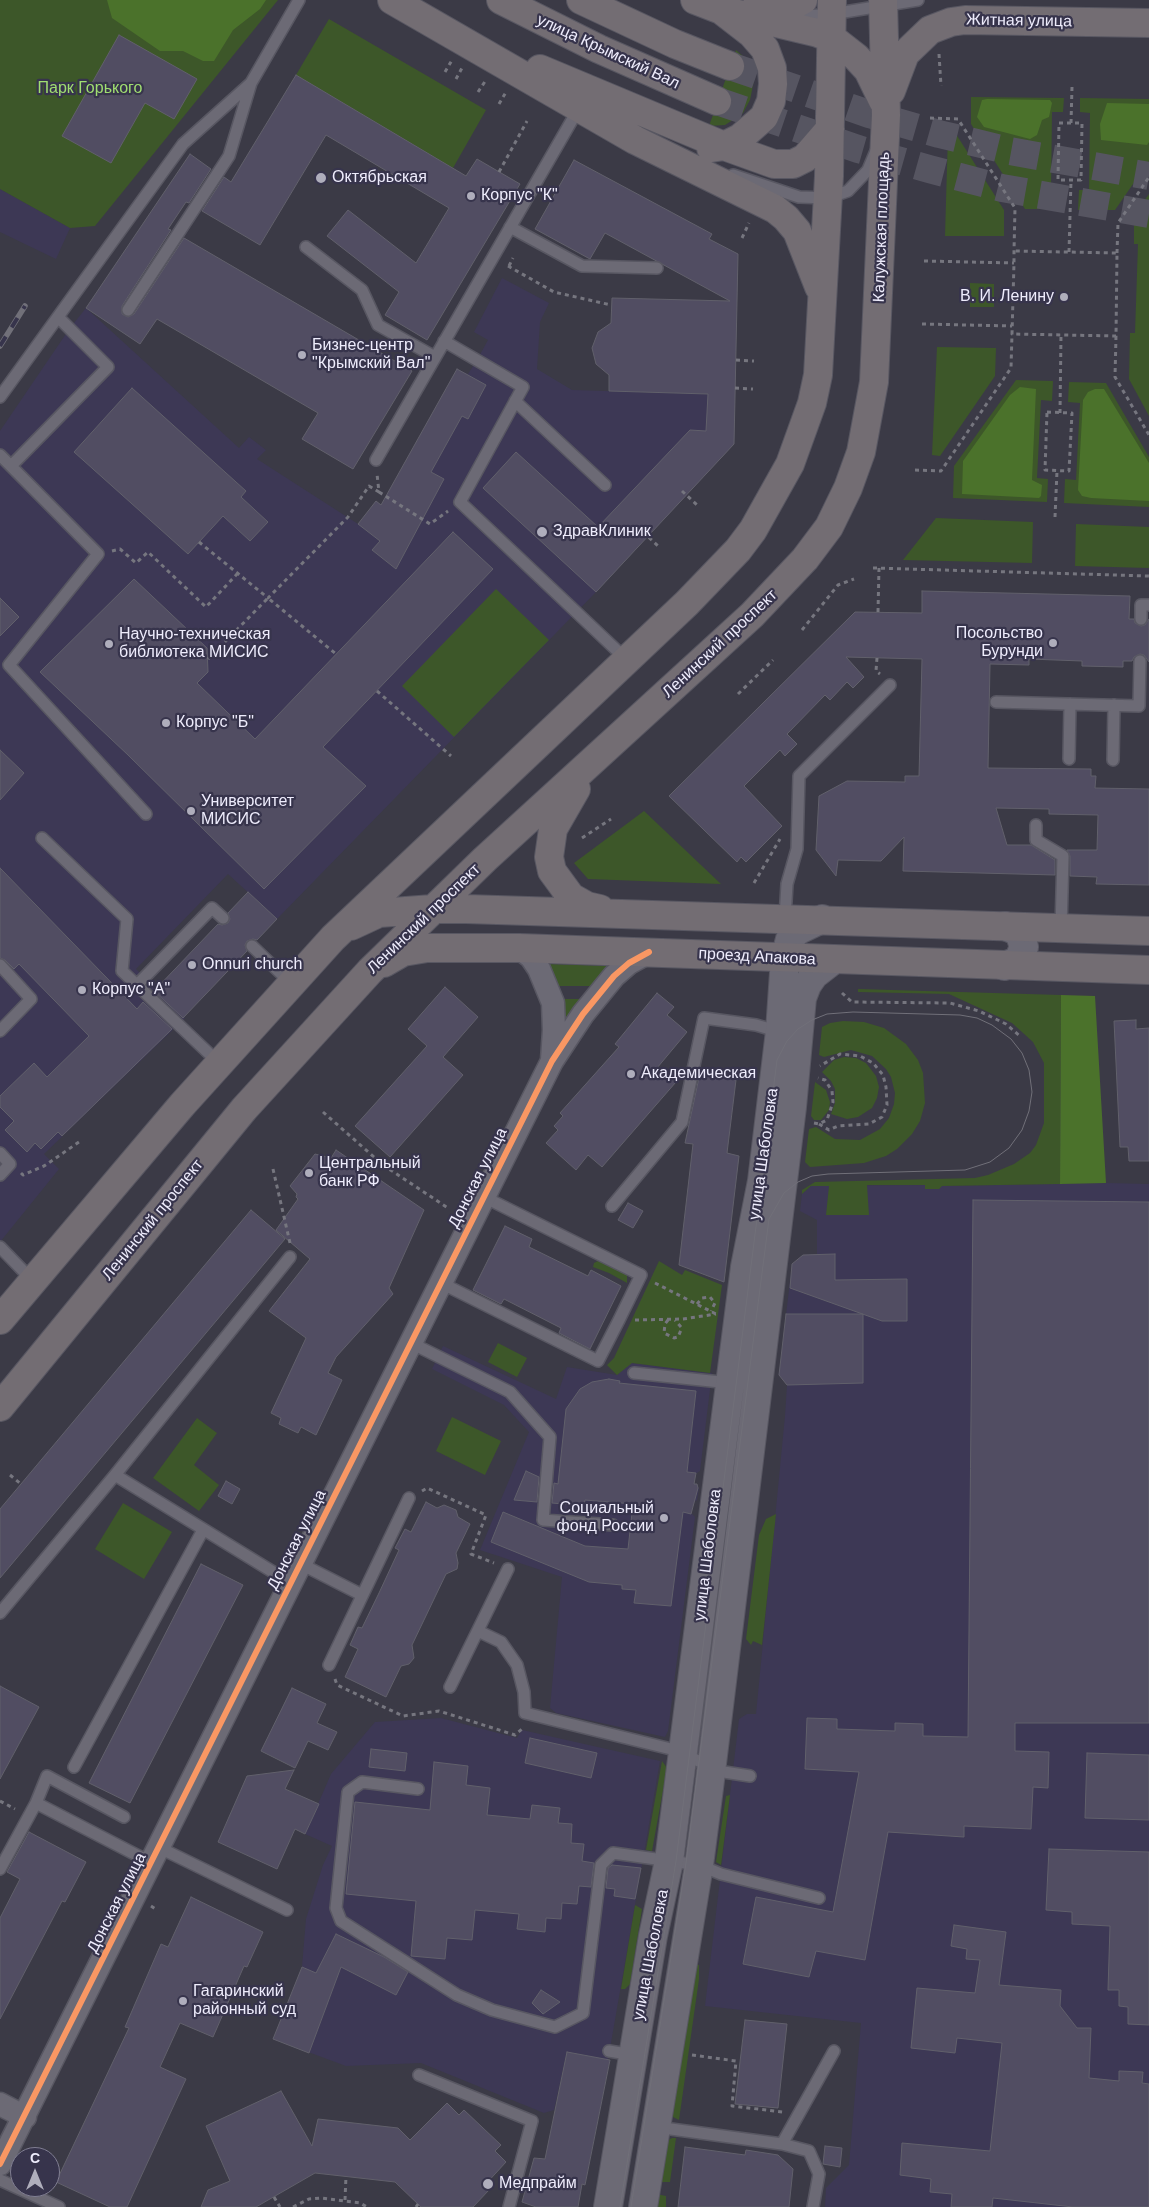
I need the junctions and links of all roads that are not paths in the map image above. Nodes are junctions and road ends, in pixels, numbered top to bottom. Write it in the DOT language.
graph roads {
  1 [pos="299,0"];
  2 [pos="392,0"];
  3 [pos="502,0"];
  4 [pos="581,0"];
  5 [pos="695,0"];
  6 [pos="803,0"];
  7 [pos="918,0"];
  8 [pos="883,3"];
  9 [pos="721,10"];
  10 [pos="833,18"];
  11 [pos="1149,23"];
  12 [pos="438,26"];
  13 [pos="730,66"];
  14 [pos="251,83"];
  15 [pos="717,101"];
  16 [pos="578,108"];
  17 [pos="886,115"];
  18 [pos="830,129"];
  19 [pos="635,140"];
  20 [pos="724,146"];
  21 [pos="828,198"];
  22 [pos="510,227"];
  23 [pos="306,247"];
  24 [pos="657,268"];
  25 [pos="128,310"];
  26 [pos="59,318"];
  27 [pos="822,326"];
  28 [pos="444,341"];
  29 [pos="435,357"];
  30 [pos="0,397"];
  31 [pos="515,401"];
  32 [pos="861,452"];
  33 [pos="0,455"];
  34 [pos="376,460"];
  35 [pos="11,466"];
  36 [pos="605,485"];
  37 [pos="1149,605"];
  38 [pos="1141,619"];
  39 [pos="627,660"];
  40 [pos="1140,661"];
  41 [pos="890,686"];
  42 [pos="996,702"];
  43 [pos="1070,704"];
  44 [pos="1114,705"];
  45 [pos="1069,760"];
  46 [pos="1112,760"];
  47 [pos="594,761"];
  48 [pos="146,814"];
  49 [pos="1036,825"];
  50 [pos="42,838"];
  51 [pos="433,908"];
  52 [pos="618,913"];
  53 [pos="223,918"];
  54 [pos="785,918"];
  55 [pos="822,919"];
  56 [pos="1005,926"];
  57 [pos="1061,928"];
  58 [pos="1149,931"];
  59 [pos="333,938"];
  60 [pos="252,946"];
  61 [pos="519,948"];
  62 [pos="649,952"];
  63 [pos="784,958"];
  64 [pos="832,960"];
  65 [pos="0,965"];
  66 [pos="1004,966"];
  67 [pos="1149,970"];
  68 [pos="370,971"];
  69 [pos="291,983"];
  70 [pos="137,985"];
  71 [pos="0,1031"];
  72 [pos="789,1040"];
  73 [pos="552,1061"];
  74 [pos="220,1064"];
  75 [pos="0,1153"];
  76 [pos="0,1175"];
  77 [pos="484,1197"];
  78 [pos="612,1206"];
  79 [pos="0,1247"];
  80 [pos="290,1257"];
  81 [pos="33,1282"];
  82 [pos="441,1283"];
  83 [pos="0,1320"];
  84 [pos="411,1343"];
  85 [pos="634,1373"];
  86 [pos="730,1383"];
  87 [pos="0,1407"];
  88 [pos="115,1475"];
  89 [pos="408,1498"];
  90 [pos="613,1525"];
  91 [pos="203,1530"];
  92 [pos="508,1569"];
  93 [pos="296,1574"];
  94 [pos="362,1596"];
  95 [pos="0,1614"];
  96 [pos="478,1631"];
  97 [pos="330,1665"];
  98 [pos="450,1687"];
  99 [pos="684,1752"];
  100 [pos="74,1767"];
  101 [pos="712,1767"];
  102 [pos="750,1776"];
  103 [pos="418,1789"];
  104 [pos="36,1803"];
  105 [pos="124,1816"];
  106 [pos="156,1855"];
  107 [pos="669,1861"];
  108 [pos="699,1865"];
  109 [pos="0,1869"];
  110 [pos="819,1898"];
  111 [pos="287,1910"];
  112 [pos="834,2051"];
  113 [pos="419,2075"];
  114 [pos="0,2104"];
  115 [pos="25,2117"];
  116 [pos="656,2127"];
  117 [pos="782,2144"];
  118 [pos="0,2164"];
  119 [pos="0,2180"];
  120 [pos="59,2207"];
  121 [pos="509,2207"];
  122 [pos="608,2207"];
  123 [pos="643,2207"];
  124 [pos="813,2207"];
  1 -- 14 [label="lane"];
  2 -- 12 [label="main road"];
  3 -- 15 [label="main road, улица Крымский Вал"];
  4 -- 13 [label="main road"];
  5 -- 9 [label="main road"];
  6 -- 9 [label="main road"];
  7 -- 8 [label="lane"];
  8 -- 10 [label="lane"];
  8 -- 17 [label="main road, Калужская площадь"];
  9 -- 10 [label="main road"];
  9 -- 20 [label="main road"];
  10 -- 17 [label="main road"];
  10 -- 18 [label="main road"];
  11 -- 17 [label="main road, Житная улица"];
  12 -- 16 [label="main road"];
  12 -- 20 [label="main road"];
  14 -- 25 [label="lane"];
  14 -- 26 [label="lane"];
  16 -- 19 [label="main road"];
  16 -- 22 [label="lane"];
  17 -- 21 [label="lane"];
  17 -- 32 [label="main road, Калужская площадь"];
  18 -- 20 [label="main road"];
  18 -- 21 [label="main road"];
  19 -- 20 [label="main road"];
  19 -- 21 [label="lane"];
  19 -- 27 [label="main road"];
  21 -- 27 [label="main road"];
  22 -- 24 [label="lane"];
  22 -- 28 [label="lane"];
  23 -- 29 [label="lane"];
  26 -- 30 [label="lane"];
  26 -- 35 [label="lane"];
  27 -- 39 [label="main road"];
  28 -- 29 [label="lane"];
  28 -- 31 [label="lane"];
  29 -- 34 [label="lane"];
  31 -- 36 [label="lane"];
  31 -- 39 [label="lane"];
  32 -- 47 [label="main road, Ленинский проспект"];
  33 -- 35 [label="lane"];
  35 -- 48 [label="lane"];
  37 -- 38 [label="lane"];
  39 -- 59 [label="main road"];
  40 -- 44 [label="lane"];
  41 -- 54 [label="lane"];
  42 -- 43 [label="lane"];
  43 -- 44 [label="lane"];
  43 -- 45 [label="lane"];
  44 -- 46 [label="lane"];
  47 -- 51 [label="main road, Ленинский проспект"];
  47 -- 52 [label="main road"];
  49 -- 57 [label="lane"];
  50 -- 70 [label="lane"];
  51 -- 52 [label="main road"];
  51 -- 59 [label="main road"];
  51 -- 68 [label="main road, Ленинский проспект"];
  52 -- 54 [label="main road"];
  53 -- 70 [label="lane"];
  54 -- 55 [label="main road"];
  55 -- 56 [label="main road"];
  55 -- 63 [label="main road, улица Шаболовка"];
  56 -- 57 [label="main road"];
  56 -- 66 [label="main road"];
  57 -- 58 [label="main road"];
  59 -- 69 [label="main road"];
  60 -- 69 [label="lane"];
  61 -- 62 [label="main road, проезд Апакова"];
  61 -- 68 [label="main road, проезд Апакова"];
  61 -- 73 [label="street, Донская улица"];
  62 -- 63 [label="main road, проезд Апакова"];
  62 -- 73 [label="street, Донская улица"];
  63 -- 64 [label="main road, проезд Апакова"];
  63 -- 72 [label="main road, улица Шаболовка"];
  64 -- 66 [label="main road, проезд Апакова"];
  64 -- 72 [label="main road, улица Шаболовка"];
  65 -- 71 [label="lane"];
  66 -- 67 [label="main road, проезд Апакова"];
  68 -- 87 [label="main road, Ленинский проспект"];
  69 -- 74 [label="main road"];
  70 -- 74 [label="lane"];
  72 -- 78 [label="lane"];
  72 -- 86 [label="main road, улица Шаболовка"];
  72 -- 101 [label="main road, улица Шаболовка"];
  73 -- 77 [label="street, Донская улица"];
  74 -- 81 [label="main road"];
  75 -- 76 [label="lane"];
  77 -- 82 [label="street, Донская улица"];
  77 -- 82 [label="lane"];
  79 -- 81 [label="lane"];
  80 -- 88 [label="lane"];
  81 -- 83 [label="main road"];
  82 -- 84 [label="street, Донская улица"];
  84 -- 90 [label="lane"];
  84 -- 93 [label="street, Донская улица"];
  85 -- 86 [label="lane"];
  86 -- 99 [label="main road, улица Шаболовка"];
  88 -- 91 [label="lane"];
  88 -- 95 [label="lane"];
  89 -- 94 [label="lane"];
  91 -- 93 [label="lane"];
  91 -- 100 [label="lane"];
  92 -- 96 [label="lane"];
  93 -- 94 [label="lane"];
  93 -- 106 [label="street, Донская улица"];
  94 -- 97 [label="lane"];
  96 -- 98 [label="lane"];
  96 -- 99 [label="lane"];
  99 -- 101 [label="lane"];
  99 -- 107 [label="main road, улица Шаболовка"];
  101 -- 102 [label="lane"];
  101 -- 108 [label="main road, улица Шаболовка"];
  103 -- 107 [label="lane"];
  104 -- 105 [label="lane"];
  104 -- 106 [label="lane"];
  104 -- 109 [label="lane"];
  106 -- 111 [label="lane"];
  106 -- 115 [label="street, Донская улица"];
  107 -- 108 [label="lane"];
  107 -- 122 [label="main road, улица Шаболовка"];
  108 -- 110 [label="lane"];
  108 -- 116 [label="main road, улица Шаболовка"];
  112 -- 117 [label="lane"];
  113 -- 121 [label="lane"];
  114 -- 115 [label="street"];
  115 -- 118 [label="street, Донская улица"];
  116 -- 117 [label="lane"];
  116 -- 123 [label="main road, улица Шаболовка"];
  117 -- 124 [label="lane"];
  119 -- 120 [label="lane"];
}
